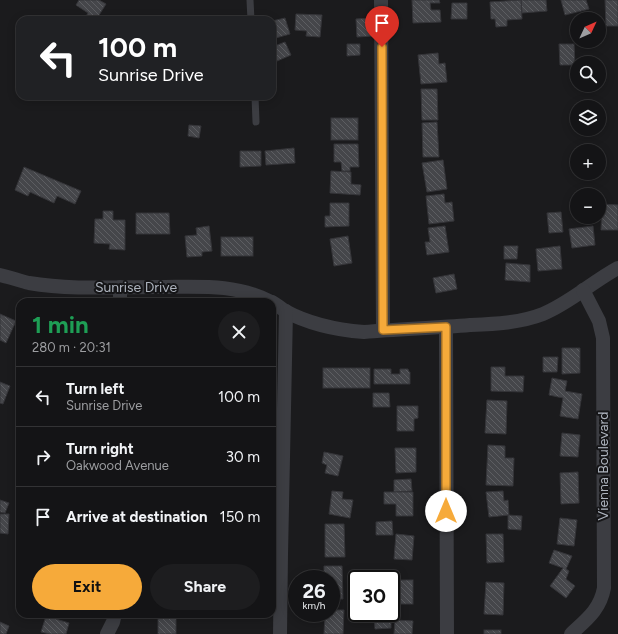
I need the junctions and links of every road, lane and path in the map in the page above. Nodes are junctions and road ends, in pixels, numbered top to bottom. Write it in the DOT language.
graph roads {
  1 [pos="250,0"];
  2 [pos="381,0"];
  3 [pos="251,16"];
  4 [pos="255,100"];
  5 [pos="256,122"];
  6 [pos="618,268"];
  7 [pos="0,275"];
  8 [pos="120,287"];
  9 [pos="583,290"];
  10 [pos="120,298"];
  11 [pos="263,298"];
  12 [pos="276,305"];
  13 [pos="286,311"];
  14 [pos="446,327"];
  15 [pos="383,330"];
  16 [pos="114,618"];
  17 [pos="107,634"];
  18 [pos="280,634"];
  19 [pos="447,634"];
  20 [pos="571,634"];
  1 -- 3 [label="lane"];
  2 -- 15 [label="street"];
  4 -- 5 [label="lane"];
  6 -- 9 [label="street, Sunrise Drive"];
  7 -- 8 [label="street, Sunrise Drive"];
  8 -- 10 [label="street"];
  8 -- 11 [label="street, Sunrise Drive"];
  9 -- 14 [label="street, Sunrise Drive"];
  9 -- 20 [label="street, Vienna Boulevard"];
  12 -- 13 [label="street, Sunrise Drive"];
  13 -- 15 [label="street, Sunrise Drive"];
  13 -- 18 [label="street"];
  14 -- 15 [label="street, Sunrise Drive"];
  14 -- 19 [label="street"];
  16 -- 17 [label="street"];
}
